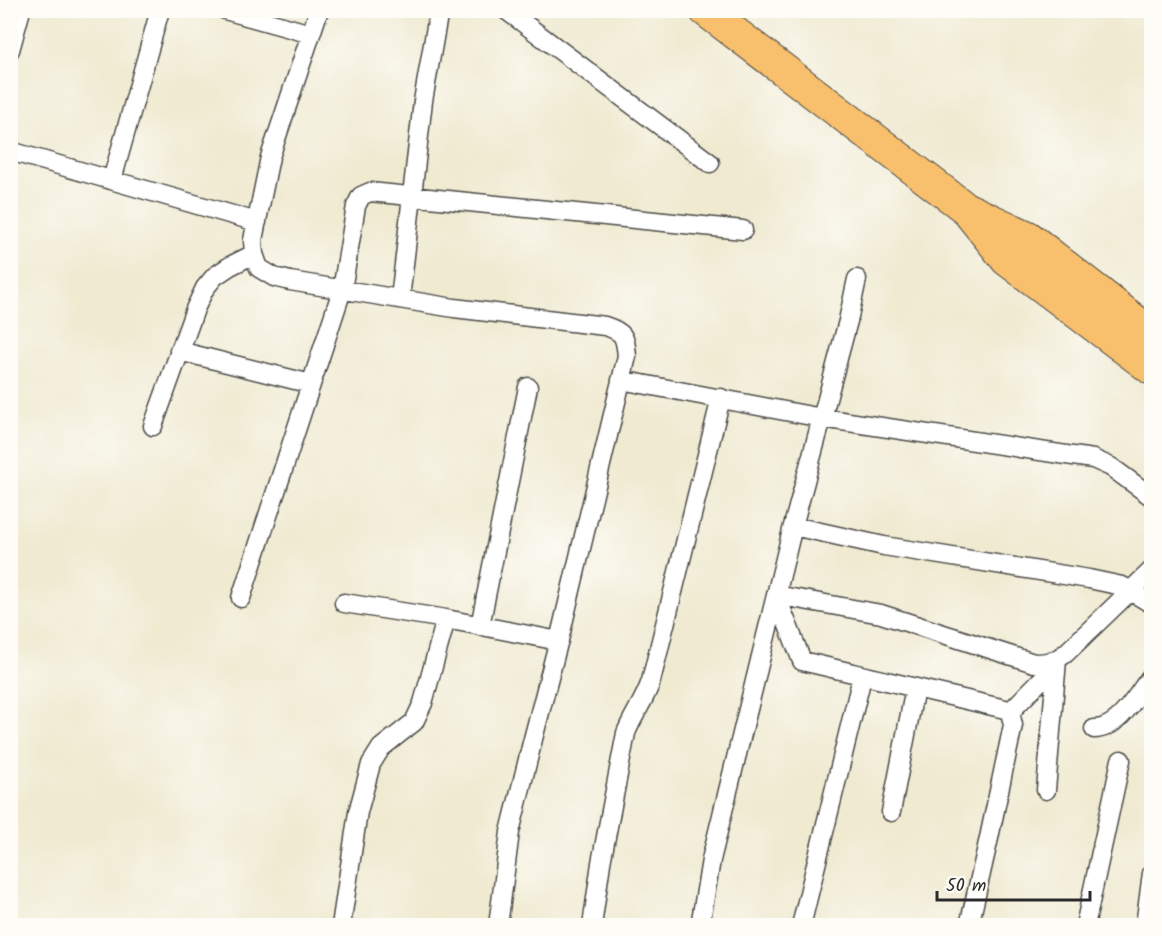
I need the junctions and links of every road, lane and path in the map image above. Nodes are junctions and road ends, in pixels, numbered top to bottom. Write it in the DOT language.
graph roads {
  1 [pos="21,10"];
  2 [pos="160,10"];
  3 [pos="225,10"];
  4 [pos="319,10"];
  5 [pos="438,10"];
  6 [pos="506,10"];
  7 [pos="705,10"];
  8 [pos="311,34"];
  9 [pos="11,44"];
  10 [pos="10,151"];
  11 [pos="710,163"];
  12 [pos="112,180"];
  13 [pos="411,198"];
  14 [pos="965,208"];
  15 [pos="257,222"];
  16 [pos="743,230"];
  17 [pos="254,254"];
  18 [pos="857,279"];
  19 [pos="342,290"];
  20 [pos="399,299"];
  21 [pos="1152,334"];
  22 [pos="179,351"];
  23 [pos="1152,369"];
  24 [pos="621,380"];
  25 [pos="311,384"];
  26 [pos="528,387"];
  27 [pos="721,398"];
  28 [pos="822,418"];
  29 [pos="153,426"];
  30 [pos="1152,497"];
  31 [pos="793,526"];
  32 [pos="1152,570"];
  33 [pos="1129,590"];
  34 [pos="776,595"];
  35 [pos="241,598"];
  36 [pos="345,603"];
  37 [pos="1152,604"];
  38 [pos="446,619"];
  39 [pos="480,626"];
  40 [pos="559,641"];
  41 [pos="1057,660"];
  42 [pos="1038,671"];
  43 [pos="1152,675"];
  44 [pos="862,677"];
  45 [pos="915,688"];
  46 [pos="1054,706"];
  47 [pos="1010,712"];
  48 [pos="1094,729"];
  49 [pos="1121,760"];
  50 [pos="1046,790"];
  51 [pos="891,812"];
  52 [pos="1152,873"];
  53 [pos="341,926"];
  54 [pos="498,926"];
  55 [pos="592,926"];
  56 [pos="700,926"];
  57 [pos="801,926"];
  58 [pos="969,926"];
  59 [pos="1085,926"];
  60 [pos="1144,926"];
  1 -- 9 [label="street"];
  2 -- 12 [label="street"];
  3 -- 8 [label="street"];
  4 -- 8 [label="street"];
  5 -- 13 [label="street"];
  6 -- 11 [label="street"];
  7 -- 14 [label="highway"];
  8 -- 15 [label="street"];
  10 -- 12 [label="street"];
  12 -- 15 [label="street"];
  13 -- 16 [label="street"];
  13 -- 19 [label="street"];
  13 -- 20 [label="street"];
  14 -- 21 [label="highway"];
  14 -- 23 [label="highway"];
  15 -- 17 [label="street"];
  17 -- 19 [label="street"];
  17 -- 22 [label="street"];
  18 -- 28 [label="street"];
  19 -- 20 [label="street"];
  19 -- 25 [label="street"];
  20 -- 24 [label="street"];
  22 -- 25 [label="street"];
  22 -- 29 [label="street"];
  24 -- 27 [label="street"];
  24 -- 40 [label="street"];
  25 -- 35 [label="street"];
  26 -- 39 [label="street"];
  27 -- 28 [label="street"];
  27 -- 55 [label="street"];
  28 -- 30 [label="street"];
  28 -- 31 [label="street"];
  31 -- 33 [label="street"];
  31 -- 34 [label="street"];
  32 -- 33 [label="street"];
  33 -- 37 [label="street"];
  33 -- 41 [label="street"];
  34 -- 42 [label="street"];
  34 -- 44 [label="street"];
  34 -- 56 [label="street"];
  36 -- 38 [label="street"];
  38 -- 39 [label="street"];
  38 -- 53 [label="street"];
  39 -- 40 [label="street"];
  40 -- 54 [label="street"];
  41 -- 42 [label="street"];
  41 -- 46 [label="street"];
  42 -- 46 [label="street"];
  42 -- 47 [label="street"];
  43 -- 48 [label="street"];
  44 -- 45 [label="street"];
  44 -- 57 [label="street"];
  45 -- 47 [label="street"];
  45 -- 51 [label="street"];
  46 -- 50 [label="street"];
  47 -- 58 [label="street"];
  49 -- 59 [label="street"];
  52 -- 60 [label="street"];
}
